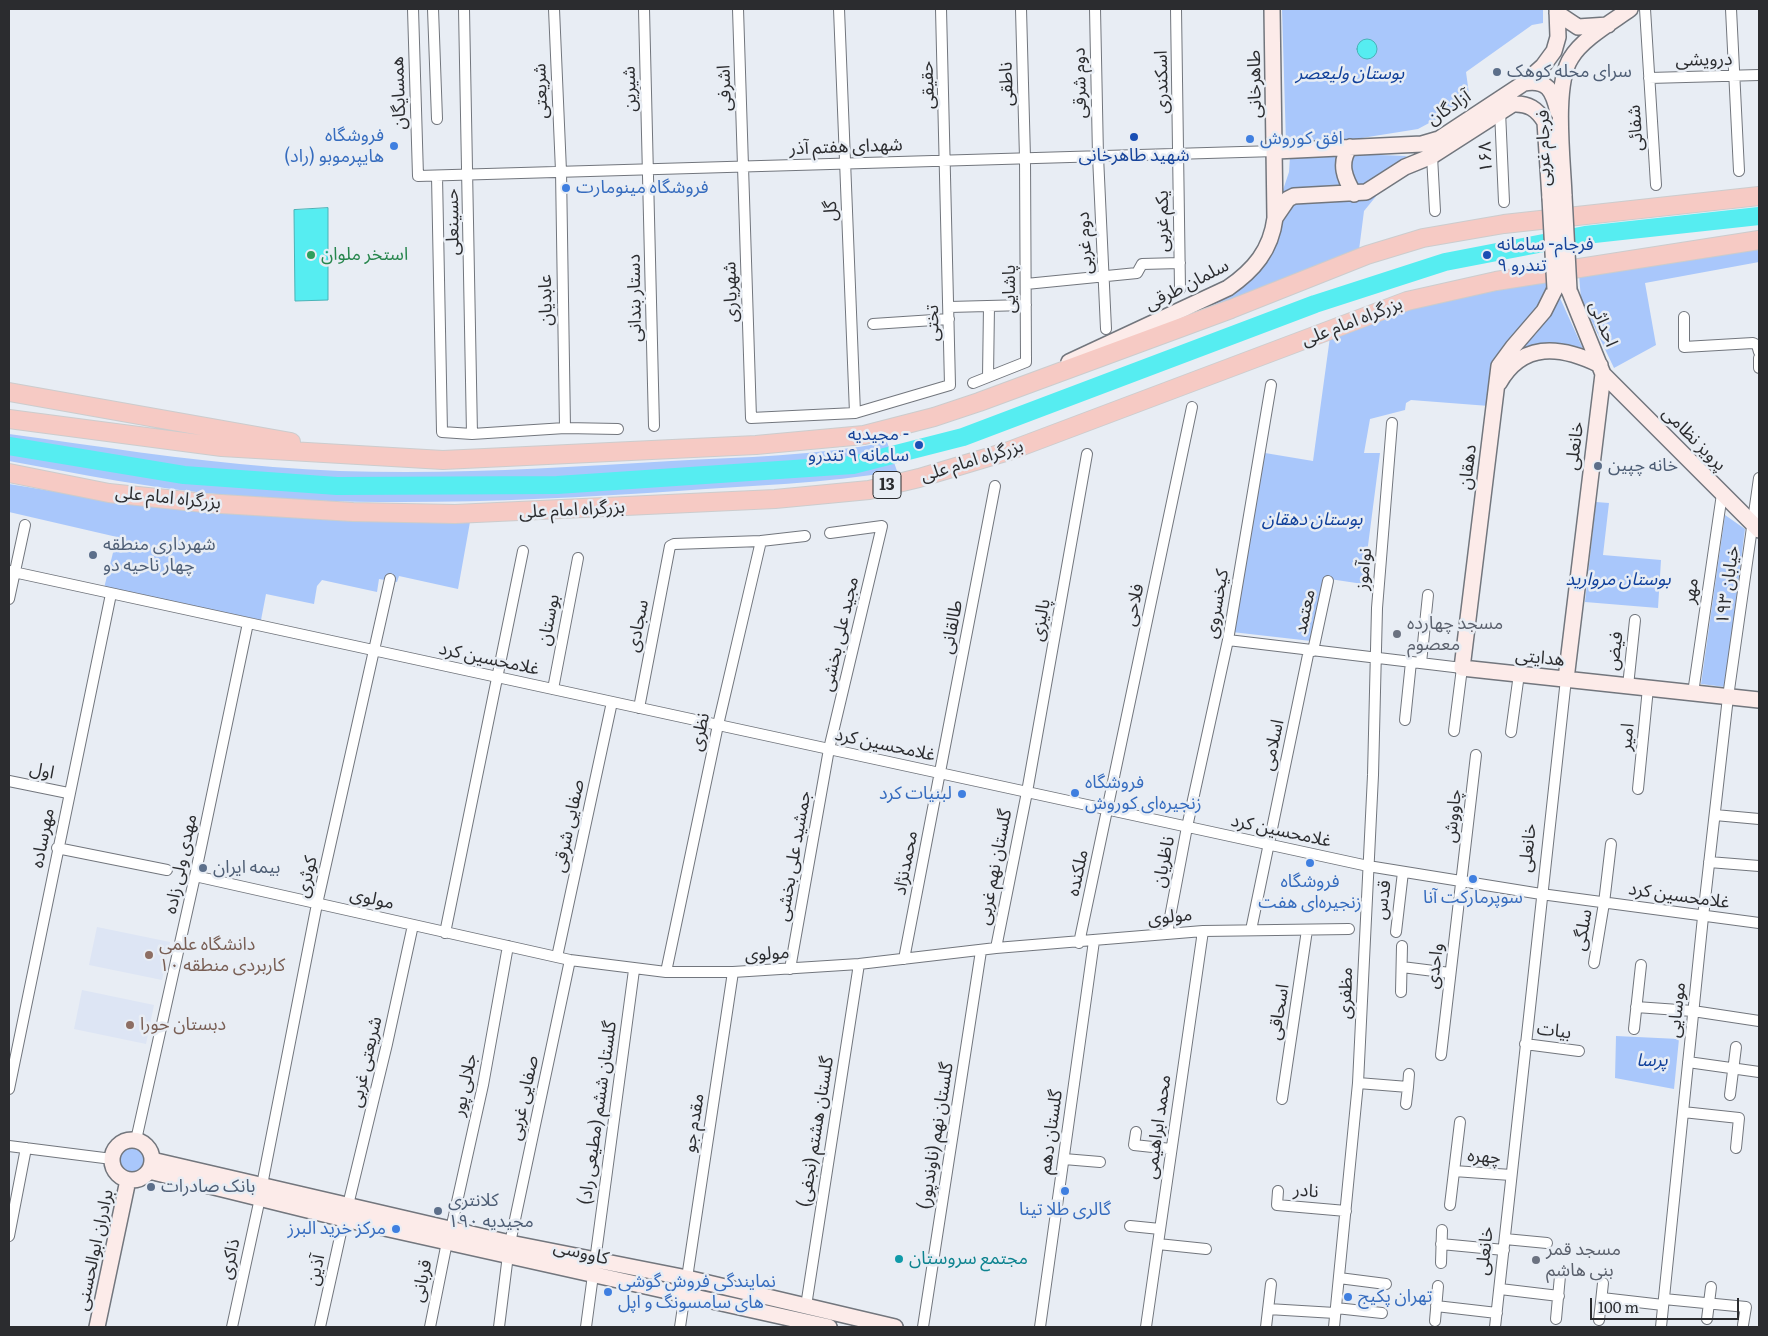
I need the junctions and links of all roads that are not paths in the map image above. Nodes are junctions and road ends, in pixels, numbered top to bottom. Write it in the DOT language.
graph roads {
  1 [pos="412,9"];
  2 [pos="434,9"];
  3 [pos="464,9"];
  4 [pos="554,9"];
  5 [pos="644,9"];
  6 [pos="738,9"];
  7 [pos="839,9"];
  8 [pos="941,9"];
  9 [pos="1021,9"];
  10 [pos="1095,9"];
  11 [pos="1176,9"];
  12 [pos="1272,9"];
  13 [pos="1630,9"];
  14 [pos="1644,9"];
  15 [pos="1731,9"];
  16 [pos="1557,11"];
  17 [pos="1608,25"];
  18 [pos="1759,75"];
  19 [pos="1734,76"];
  20 [pos="1649,78"];
  21 [pos="1524,83"];
  22 [pos="1500,111"];
  23 [pos="1540,113"];
  24 [pos="437,120"];
  25 [pos="1561,120"];
  26 [pos="1350,147"];
  27 [pos="1276,151"];
  28 [pos="1179,154"];
  29 [pos="1098,156"];
  30 [pos="1432,156"];
  31 [pos="1026,158"];
  32 [pos="946,160"];
  33 [pos="845,163"];
  34 [pos="744,166"];
  35 [pos="649,169"];
  36 [pos="1739,171"];
  37 [pos="560,172"];
  38 [pos="468,174"];
  39 [pos="418,176"];
  40 [pos="437,176"];
  41 [pos="1656,185"];
  42 [pos="1759,186"];
  43 [pos="1354,194"];
  44 [pos="1759,196"];
  45 [pos="1557,197"];
  46 [pos="1504,202"];
  47 [pos="1686,204"];
  48 [pos="1435,211"];
  49 [pos="1275,218"];
  50 [pos="1759,241"];
  51 [pos="1180,263"];
  52 [pos="1103,278"];
  53 [pos="1026,284"];
  54 [pos="1180,288"];
  55 [pos="1562,289"];
  56 [pos="1026,305"];
  57 [pos="989,306"];
  58 [pos="949,307"];
  59 [pos="1684,318"];
  60 [pos="949,319"];
  61 [pos="873,324"];
  62 [pos="1106,329"];
  63 [pos="1759,352"];
  64 [pos="1759,358"];
  65 [pos="1759,368"];
  66 [pos="1601,369"];
  67 [pos="988,377"];
  68 [pos="973,383"];
  69 [pos="1027,383"];
  70 [pos="1271,385"];
  71 [pos="1496,389"];
  72 [pos="9,392"];
  73 [pos="1192,407"];
  74 [pos="855,413"];
  75 [pos="9,419"];
  76 [pos="1392,423"];
  77 [pos="654,426"];
  78 [pos="565,428"];
  79 [pos="618,429"];
  80 [pos="472,434"];
  81 [pos="1088,454"];
  82 [pos="400,458"];
  83 [pos="9,473"];
  84 [pos="1759,478"];
  85 [pos="995,486"];
  86 [pos="1722,494"];
  87 [pos="25,525"];
  88 [pos="1756,528"];
  89 [pos="830,533"];
  90 [pos="805,536"];
  91 [pos="761,541"];
  92 [pos="523,551"];
  93 [pos="578,558"];
  94 [pos="11,572"];
  95 [pos="390,579"];
  96 [pos="1328,581"];
  97 [pos="111,594"];
  98 [pos="1428,594"];
  99 [pos="9,599"];
  100 [pos="1635,620"];
  101 [pos="248,623"];
  102 [pos="1228,640"];
  103 [pos="1311,650"];
  104 [pos="375,651"];
  105 [pos="1377,658"];
  106 [pos="1416,663"];
  107 [pos="1462,668"];
  108 [pos="1518,674"];
  109 [pos="496,677"];
  110 [pos="1566,679"];
  111 [pos="1628,686"];
  112 [pos="1648,688"];
  113 [pos="552,689"];
  114 [pos="1692,693"];
  115 [pos="1728,696"];
  116 [pos="1759,700"];
  117 [pos="612,702"];
  118 [pos="639,708"];
  119 [pos="1405,720"];
  120 [pos="718,725"];
  121 [pos="1454,731"];
  122 [pos="1511,732"];
  123 [pos="830,750"];
  124 [pos="1476,755"];
  125 [pos="940,774"];
  126 [pos="9,781"];
  127 [pos="1638,789"];
  128 [pos="1027,792"];
  129 [pos="68,794"];
  130 [pos="1107,810"];
  131 [pos="1715,815"];
  132 [pos="1759,819"];
  133 [pos="1187,827"];
  134 [pos="1611,844"];
  135 [pos="1269,846"];
  136 [pos="57,848"];
  137 [pos="1709,862"];
  138 [pos="1368,866"];
  139 [pos="1759,866"];
  140 [pos="167,870"];
  141 [pos="1403,872"];
  142 [pos="195,876"];
  143 [pos="1462,881"];
  144 [pos="1541,894"];
  145 [pos="1604,903"];
  146 [pos="318,904"];
  147 [pos="1703,917"];
  148 [pos="1759,923"];
  149 [pos="413,925"];
  150 [pos="1349,929"];
  151 [pos="1251,930"];
  152 [pos="1307,930"];
  153 [pos="1203,931"];
  154 [pos="1396,932"];
  155 [pos="444,933"];
  156 [pos="1167,933"];
  157 [pos="1094,941"];
  158 [pos="1080,942"];
  159 [pos="508,946"];
  160 [pos="1402,946"];
  161 [pos="996,948"];
  162 [pos="981,950"];
  163 [pos="557,957"];
  164 [pos="904,959"];
  165 [pos="570,960"];
  166 [pos="1594,963"];
  167 [pos="859,964"];
  168 [pos="1641,965"];
  169 [pos="1402,967"];
  170 [pos="790,969"];
  171 [pos="634,970"];
  172 [pos="666,972"];
  173 [pos="733,972"];
  174 [pos="1450,973"];
  175 [pos="1401,992"];
  176 [pos="1636,1007"];
  177 [pos="1693,1011"];
  178 [pos="1759,1020"];
  179 [pos="1634,1030"];
  180 [pos="1525,1044"];
  181 [pos="1736,1047"];
  182 [pos="1579,1051"];
  183 [pos="1441,1055"];
  184 [pos="1688,1062"];
  185 [pos="1733,1068"];
  186 [pos="1759,1072"];
  187 [pos="1409,1074"];
  188 [pos="1358,1083"];
  189 [pos="1408,1087"];
  190 [pos="9,1089"];
  191 [pos="1730,1095"];
  192 [pos="1282,1099"];
  193 [pos="1406,1104"];
  194 [pos="1683,1112"];
  195 [pos="1460,1122"];
  196 [pos="1136,1132"];
  197 [pos="136,1140"];
  198 [pos="9,1146"];
  199 [pos="26,1148"];
  200 [pos="1736,1148"];
  201 [pos="1171,1149"];
  202 [pos="112,1159"];
  203 [pos="1064,1159"];
  204 [pos="1100,1162"];
  205 [pos="151,1165"];
  206 [pos="1454,1171"];
  207 [pos="1511,1176"];
  208 [pos="128,1180"];
  209 [pos="261,1191"];
  210 [pos="1278,1191"];
  211 [pos="1450,1205"];
  212 [pos="1346,1211"];
  213 [pos="346,1212"];
  214 [pos="1130,1226"];
  215 [pos="1160,1230"];
  216 [pos="1442,1230"];
  217 [pos="9,1236"];
  218 [pos="449,1236"];
  219 [pos="1505,1239"];
  220 [pos="1547,1243"];
  221 [pos="1158,1244"];
  222 [pos="1442,1244"];
  223 [pos="509,1249"];
  224 [pos="1206,1249"];
  225 [pos="1504,1250"];
  226 [pos="1440,1263"];
  227 [pos="594,1268"];
  228 [pos="1560,1276"];
  229 [pos="1339,1278"];
  230 [pos="1603,1283"];
  231 [pos="1271,1284"];
  232 [pos="1386,1284"];
  233 [pos="686,1286"];
  234 [pos="1438,1286"];
  235 [pos="1711,1287"];
  236 [pos="1500,1289"];
  237 [pos="1559,1296"];
  238 [pos="1602,1298"];
  239 [pos="1663,1302"];
  240 [pos="1709,1304"];
  241 [pos="806,1306"];
  242 [pos="1436,1306"];
  243 [pos="1268,1309"];
  244 [pos="1335,1311"];
  245 [pos="1497,1312"];
  246 [pos="1382,1313"];
  247 [pos="1556,1319"];
  248 [pos="1707,1319"];
  249 [pos="1599,1320"];
  250 [pos="1435,1322"];
  251 [pos="803,1324"];
  252 [pos="1743,1325"];
  253 [pos="97,1327"];
  254 [pos="232,1327"];
  255 [pos="320,1327"];
  256 [pos="430,1327"];
  257 [pos="499,1327"];
  258 [pos="586,1327"];
  259 [pos="680,1327"];
  260 [pos="829,1327"];
  261 [pos="896,1327"];
  262 [pos="923,1327"];
  263 [pos="1040,1327"];
  264 [pos="1146,1327"];
  265 [pos="1266,1327"];
  266 [pos="1334,1327"];
  267 [pos="1496,1327"];
  268 [pos="1661,1327"];
  1 -- 39 [label="street, همسایگان"];
  2 -- 24 [label="street"];
  3 -- 38 [label="street, حسینعلی"];
  4 -- 37 [label="street, شریعتی"];
  5 -- 35 [label="street, شیرین"];
  6 -- 34 [label="street, اشرفی"];
  7 -- 33 [label="street, گل"];
  8 -- 32 [label="street, حقیقی"];
  9 -- 31 [label="street, ناطقی"];
  10 -- 29 [label="street, دوم شرقی"];
  11 -- 28 [label="street, اسکندری"];
  12 -- 27 [label="main road, طاهرخانی"];
  13 -- 17 [label="main road"];
  14 -- 20 [label="street, شفائی"];
  15 -- 19 [label="street"];
  16 -- 17 [label="main road"];
  16 -- 21 [label="main road, آزادگان"];
  17 -- 25 [label="main road, فرجام غربی"];
  18 -- 19 [label="street, درویشی"];
  19 -- 20 [label="street, درویشی"];
  19 -- 36 [label="street"];
  20 -- 41 [label="street, شفائی"];
  21 -- 25 [label="main road"];
  21 -- 26 [label="main road, آزادگان"];
  22 -- 23 [label="main road, سلمان طرقی"];
  22 -- 30 [label="main road, سلمان طرقی"];
  22 -- 46 [label="street, ۱۶۸"];
  23 -- 45 [label="main road, فرجام غربی"];
  25 -- 45 [label="main road, فرجام غربی"];
  26 -- 27 [label="main road, آزادگان"];
  26 -- 43 [label="main road"];
  27 -- 28 [label="street, شهدای هفتم آذر"];
  27 -- 49 [label="main road, طاهرخانی"];
  28 -- 29 [label="street, شهدای هفتم آذر"];
  28 -- 51 [label="street, یکم غربی"];
  29 -- 31 [label="street, شهدای هفتم آذر"];
  29 -- 52 [label="street, دوم غربی"];
  30 -- 43 [label="main road, سلمان طرقی"];
  30 -- 48 [label="street"];
  31 -- 32 [label="street, شهدای هفتم آذر"];
  31 -- 53 [label="street, پاشایی"];
  32 -- 33 [label="street, شهدای هفتم آذر"];
  32 -- 58 [label="street, تختی"];
  33 -- 34 [label="street, شهدای هفتم آذر"];
  33 -- 74 [label="street, گل"];
  34 -- 35 [label="street, شهدای هفتم آذر"];
  34 -- 74 [label="street, شهریاری"];
  35 -- 37 [label="street, شهدای هفتم آذر"];
  35 -- 77 [label="street, دستار بندانی"];
  37 -- 38 [label="street, شهدای هفتم آذر"];
  37 -- 78 [label="street, عابدیان"];
  38 -- 40 [label="street, شهدای هفتم آذر"];
  38 -- 80 [label="street, حسینعلی"];
  39 -- 40 [label="street, شهدای هفتم آذر"];
  40 -- 80 [label="street"];
  42 -- 47 [label="highway"];
  43 -- 49 [label="main road, سلمان طرقی"];
  44 -- 47 [label="highway"];
  45 -- 55 [label="main road, فرجام غربی, bridge"];
  47 -- 69 [label="highway"];
  49 -- 69 [label="main road, سلمان طرقی"];
  50 -- 83 [label="highway, بزرگراه امام علی / 13"];
  51 -- 52 [label="street"];
  51 -- 54 [label="street, یکم غربی"];
  52 -- 53 [label="street"];
  52 -- 62 [label="street, دوم غربی"];
  53 -- 56 [label="street, پاشایی"];
  55 -- 66 [label="main road, احداثی"];
  55 -- 71 [label="main road, دهقان"];
  56 -- 57 [label="street"];
  56 -- 67 [label="street, پاشایی"];
  57 -- 58 [label="street"];
  57 -- 67 [label="street"];
  58 -- 60 [label="street, تختی"];
  59 -- 63 [label="street"];
  60 -- 61 [label="street"];
  60 -- 74 [label="street, تختی"];
  64 -- 65 [label="street"];
  66 -- 71 [label="main road"];
  66 -- 86 [label="main road, پرویز نظامی"];
  66 -- 110 [label="main road, خانعلی"];
  67 -- 68 [label="street, پاشایی"];
  69 -- 82 [label="highway"];
  70 -- 102 [label="street, کیخسروی"];
  71 -- 107 [label="main road, دهقان"];
  72 -- 82 [label="highway"];
  73 -- 130 [label="street, فلاحی"];
  75 -- 82 [label="highway"];
  76 -- 105 [label="street, نوآموز"];
  78 -- 79 [label="street"];
  78 -- 80 [label="street"];
  81 -- 128 [label="street, پالیزی"];
  84 -- 88 [label="street, خیابان ۱۹۳"];
  85 -- 125 [label="street, طالقانی"];
  86 -- 88 [label="main road, پرویز نظامی"];
  86 -- 114 [label="street, مهر"];
  87 -- 94 [label="street"];
  88 -- 115 [label="street, خیابان ۱۹۳"];
  89 -- 123 [label="street, مجید علی بخشی"];
  90 -- 91 [label="street"];
  91 -- 118 [label="street, سجادی"];
  91 -- 120 [label="street, نظری"];
  92 -- 109 [label="street"];
  93 -- 113 [label="street, بوستان"];
  94 -- 97 [label="street, غلامحسین کرد"];
  94 -- 99 [label="street"];
  95 -- 104 [label="street, کوثری"];
  96 -- 103 [label="street, معتمد"];
  97 -- 101 [label="street, غلامحسین کرد"];
  97 -- 129 [label="street, مهرساده"];
  98 -- 106 [label="street"];
  100 -- 111 [label="street, فیض"];
  101 -- 104 [label="street, غلامحسین کرد"];
  101 -- 142 [label="street, مهدی ولی زاده"];
  102 -- 103 [label="street, هدایتی"];
  102 -- 133 [label="street, کیخسروی"];
  103 -- 105 [label="street, هدایتی"];
  103 -- 135 [label="street, اسلامی"];
  104 -- 109 [label="street, غلامحسین کرد"];
  104 -- 146 [label="street, کوثری"];
  105 -- 106 [label="street, هدایتی"];
  105 -- 138 [label="street, مظفری"];
  106 -- 107 [label="street, هدایتی"];
  106 -- 119 [label="street"];
  107 -- 108 [label="main road, هدایتی"];
  107 -- 121 [label="street"];
  108 -- 110 [label="main road, هدایتی"];
  108 -- 122 [label="street"];
  109 -- 113 [label="street, غلامحسین کرد"];
  109 -- 155 [label="street"];
  110 -- 111 [label="main road, هدایتی"];
  110 -- 144 [label="street, خانعلی"];
  111 -- 112 [label="main road, هدایتی"];
  112 -- 114 [label="main road, هدایتی"];
  112 -- 127 [label="street, امیر"];
  113 -- 117 [label="street, غلامحسین کرد"];
  114 -- 115 [label="main road, هدایتی"];
  115 -- 116 [label="main road, هدایتی"];
  115 -- 131 [label="street, موسایی"];
  117 -- 118 [label="street, غلامحسین کرد"];
  117 -- 163 [label="street, صفایی شرقی"];
  118 -- 120 [label="street, غلامحسین کرد"];
  120 -- 123 [label="street, غلامحسین کرد"];
  120 -- 172 [label="street, نظری"];
  123 -- 125 [label="street, غلامحسین کرد"];
  123 -- 170 [label="street, جمشید علی بخشی"];
  124 -- 143 [label="street, چاووش"];
  125 -- 128 [label="street, غلامحسین کرد"];
  125 -- 164 [label="street, محمدنژاد"];
  126 -- 129 [label="street, اول"];
  128 -- 130 [label="street, غلامحسین کرد"];
  128 -- 161 [label="street, گلستان نهم غربی"];
  129 -- 136 [label="street, مهرساده"];
  130 -- 133 [label="street, غلامحسین کرد"];
  130 -- 158 [label="street, ملکنده"];
  131 -- 132 [label="street"];
  131 -- 137 [label="street, موسایی"];
  133 -- 135 [label="street, غلامحسین کرد"];
  133 -- 156 [label="street, ناظریان"];
  134 -- 145 [label="street, سلگی"];
  135 -- 138 [label="street, غلامحسین کرد"];
  135 -- 151 [label="street, اسلامی"];
  136 -- 140 [label="street"];
  136 -- 190 [label="street, مهرساده"];
  137 -- 139 [label="street"];
  137 -- 147 [label="street, موسایی"];
  138 -- 141 [label="street, غلامحسین کرد"];
  138 -- 188 [label="street, مظفری"];
  141 -- 143 [label="street, غلامحسین کرد"];
  141 -- 154 [label="street, قدس"];
  142 -- 146 [label="street, مولوی"];
  142 -- 197 [label="street, مهدی ولی زاده"];
  143 -- 144 [label="street, غلامحسین کرد"];
  143 -- 174 [label="street, واحدی"];
  144 -- 145 [label="street, غلامحسین کرد"];
  144 -- 180 [label="street, خانعلی"];
  145 -- 147 [label="street, غلامحسین کرد"];
  145 -- 166 [label="street, سلگی"];
  146 -- 149 [label="street, مولوی"];
  146 -- 209 [label="street, کوثری"];
  147 -- 148 [label="street, غلامحسین کرد"];
  147 -- 177 [label="street, موسایی"];
  149 -- 155 [label="street, مولوی"];
  149 -- 213 [label="street, شریعتی غربی"];
  150 -- 152 [label="street, مولوی"];
  151 -- 152 [label="street, مولوی"];
  151 -- 153 [label="street, مولوی"];
  152 -- 192 [label="street, اسحاقی"];
  153 -- 156 [label="street, مولوی"];
  153 -- 201 [label="street, محمد ابراهیمی"];
  155 -- 159 [label="street, مولوی"];
  156 -- 157 [label="street, مولوی"];
  157 -- 158 [label="street, مولوی"];
  157 -- 203 [label="street, گلستان دهم"];
  158 -- 161 [label="street, مولوی"];
  159 -- 163 [label="street, مولوی"];
  159 -- 218 [label="street, جلالی پور"];
  160 -- 169 [label="street, واحدی"];
  161 -- 162 [label="street, مولوی"];
  162 -- 164 [label="street, مولوی"];
  162 -- 262 [label="street, گلستان نهم (ناوندپور)"];
  163 -- 165 [label="street, مولوی"];
  164 -- 167 [label="street, مولوی"];
  165 -- 171 [label="street, مولوی"];
  165 -- 223 [label="street, صفایی غربی"];
  167 -- 170 [label="street, مولوی"];
  167 -- 241 [label="street, گلستان هشتم (نجفی)"];
  168 -- 176 [label="street"];
  169 -- 174 [label="street"];
  169 -- 175 [label="street, واحدی"];
  170 -- 173 [label="street, مولوی"];
  171 -- 172 [label="street, مولوی"];
  171 -- 227 [label="street, گلستان ششم (مطیعی راد)"];
  172 -- 173 [label="street, مولوی"];
  173 -- 233 [label="street, مقدم جو"];
  174 -- 183 [label="street, واحدی"];
  176 -- 177 [label="street"];
  176 -- 179 [label="street"];
  177 -- 178 [label="street"];
  177 -- 184 [label="street, موسایی"];
  180 -- 182 [label="street, بیات"];
  180 -- 207 [label="street, خانعلی"];
  181 -- 185 [label="street"];
  184 -- 185 [label="street"];
  184 -- 194 [label="street, موسایی"];
  185 -- 186 [label="street"];
  185 -- 191 [label="street"];
  187 -- 189 [label="street"];
  188 -- 189 [label="street"];
  188 -- 212 [label="street, مظفری"];
  189 -- 193 [label="street"];
  194 -- 200 [label="street"];
  194 -- 239 [label="street, موسایی"];
  195 -- 206 [label="street, چهره"];
  196 -- 201 [label="street"];
  197 -- 202 [label="main road"];
  197 -- 205 [label="main road"];
  198 -- 199 [label="street"];
  199 -- 202 [label="street"];
  199 -- 217 [label="street"];
  201 -- 215 [label="street, محمد ابراهیمی"];
  202 -- 208 [label="main road"];
  203 -- 204 [label="street"];
  203 -- 263 [label="street, گلستان دهم"];
  205 -- 208 [label="main road"];
  205 -- 209 [label="main road, کاووسی"];
  206 -- 207 [label="street, چهره"];
  206 -- 211 [label="street, چهره"];
  207 -- 219 [label="street, خانعلی"];
  208 -- 253 [label="main road, برادران ابوالحسنی"];
  209 -- 213 [label="main road, کاووسی"];
  209 -- 254 [label="street, ذاکری"];
  210 -- 212 [label="street, نادر"];
  212 -- 229 [label="street, مظفری"];
  213 -- 218 [label="main road, کاووسی"];
  213 -- 255 [label="street, آذین"];
  214 -- 215 [label="street"];
  215 -- 221 [label="street, محمد ابراهیمی"];
  216 -- 222 [label="street"];
  218 -- 223 [label="main road, کاووسی"];
  218 -- 256 [label="street, قربانی"];
  219 -- 220 [label="street"];
  219 -- 225 [label="street, خانعلی"];
  221 -- 224 [label="street"];
  221 -- 264 [label="street, محمد ابراهیمی"];
  222 -- 225 [label="street"];
  222 -- 226 [label="street"];
  223 -- 227 [label="main road, کاووسی"];
  223 -- 257 [label="street, صفایی غربی"];
  225 -- 236 [label="street, خانعلی"];
  227 -- 233 [label="main road, کاووسی"];
  227 -- 258 [label="street, گلستان ششم (مطیعی راد)"];
  228 -- 237 [label="street"];
  229 -- 232 [label="street"];
  229 -- 244 [label="street, مظفری"];
  230 -- 238 [label="street"];
  231 -- 243 [label="street"];
  233 -- 241 [label="main road"];
  233 -- 251 [label="main road, کاووسی"];
  233 -- 259 [label="street, مقدم جو"];
  234 -- 242 [label="street"];
  235 -- 240 [label="street"];
  236 -- 237 [label="street"];
  236 -- 245 [label="street, خانعلی"];
  237 -- 247 [label="street"];
  238 -- 239 [label="street"];
  238 -- 249 [label="street"];
  239 -- 240 [label="street"];
  239 -- 268 [label="street, موسایی"];
  240 -- 248 [label="street"];
  240 -- 252 [label="street"];
  241 -- 251 [label="main road"];
  241 -- 261 [label="main road"];
  242 -- 245 [label="street"];
  242 -- 250 [label="street"];
  243 -- 244 [label="street"];
  243 -- 265 [label="street"];
  244 -- 246 [label="street"];
  244 -- 266 [label="street, مظفری"];
  245 -- 267 [label="street, خانعلی"];
  251 -- 260 [label="main road, کاووسی"];
}
